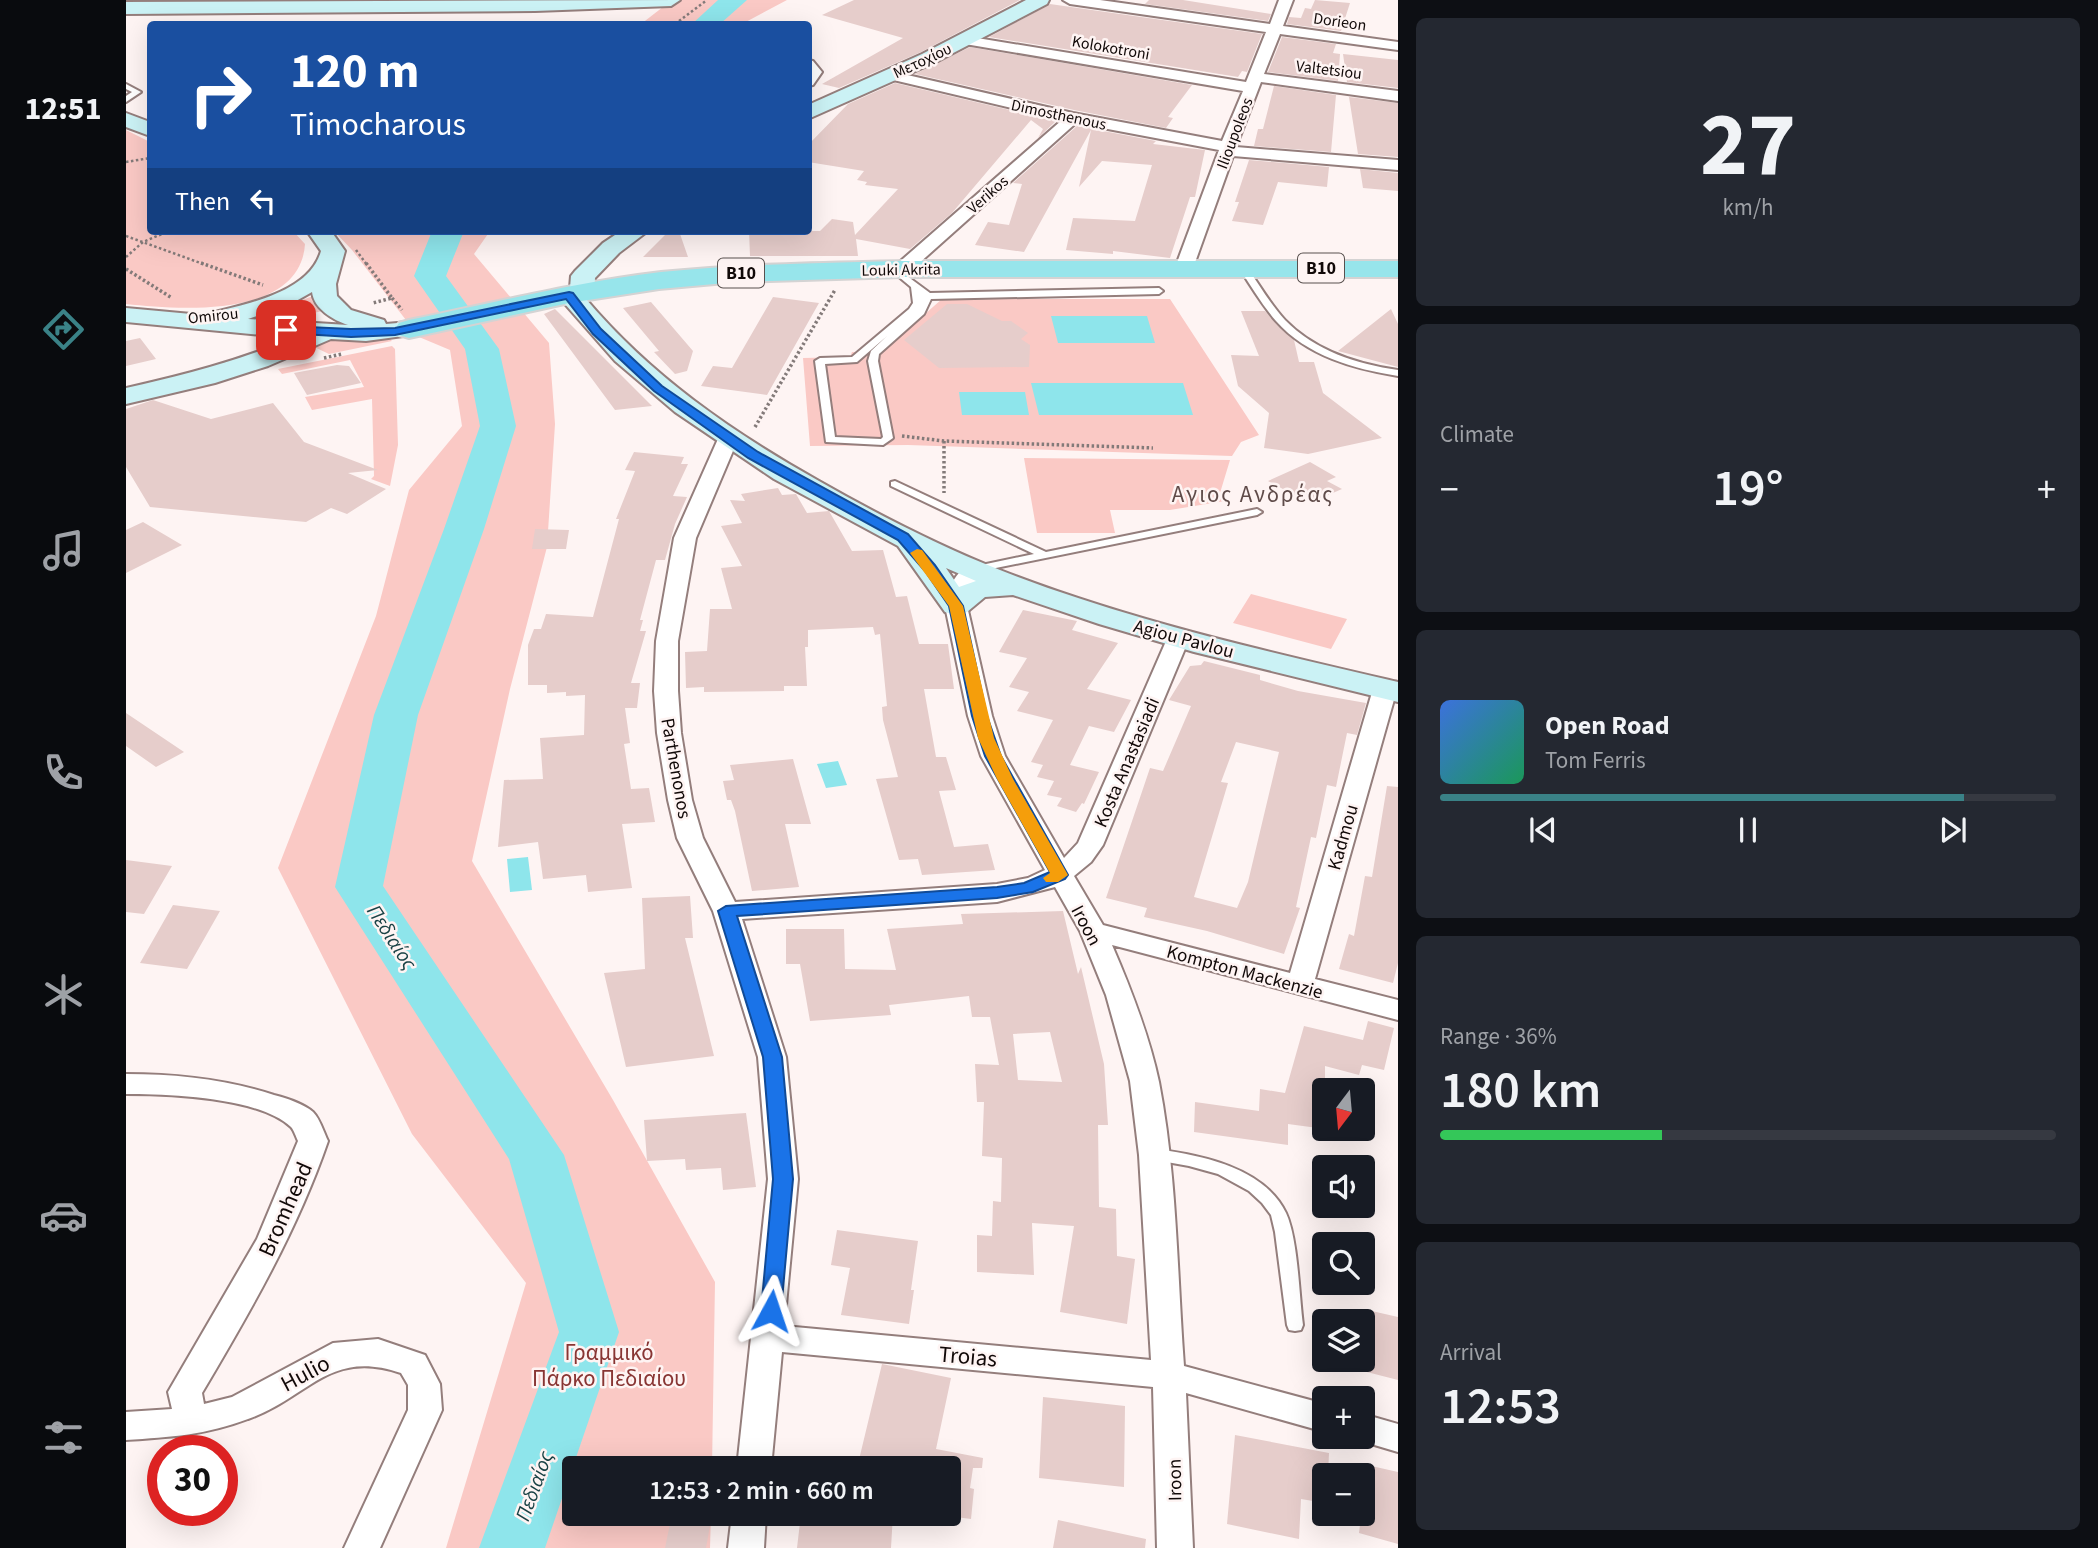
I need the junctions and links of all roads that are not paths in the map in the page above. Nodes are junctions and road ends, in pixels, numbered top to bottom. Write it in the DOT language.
graph roads {
  1 [pos="665,0"];
  2 [pos="1070,0"];
  3 [pos="1286,0"];
  4 [pos="623,1"];
  5 [pos="1036,1"];
  6 [pos="126,8"];
  7 [pos="1275,30"];
  8 [pos="965,40"];
  9 [pos="1398,46"];
  10 [pos="890,75"];
  11 [pos="1254,83"];
  12 [pos="126,86"];
  13 [pos="1398,96"];
  14 [pos="126,100"];
  15 [pos="812,111"];
  16 [pos="1073,118"];
  17 [pos="126,119"];
  18 [pos="147,129"];
  19 [pos="1228,149"];
  20 [pos="1398,164"];
  21 [pos="322,235"];
  22 [pos="630,235"];
  23 [pos="329,267"];
  24 [pos="1184,268"];
  25 [pos="1243,268"];
  26 [pos="1398,269"];
  27 [pos="909,278"];
  28 [pos="1115,280"];
  29 [pos="1159,291"];
  30 [pos="575,294"];
  31 [pos="928,296"];
  32 [pos="172,309"];
  33 [pos="126,314"];
  34 [pos="237,326"];
  35 [pos="411,329"];
  36 [pos="334,332"];
  37 [pos="240,366"];
  38 [pos="1398,373"];
  39 [pos="126,396"];
  40 [pos="739,436"];
  41 [pos="895,484"];
  42 [pos="1257,512"];
  43 [pos="903,537"];
  44 [pos="1045,555"];
  45 [pos="975,570"];
  46 [pos="1015,586"];
  47 [pos="956,606"];
  48 [pos="1178,639"];
  49 [pos="1391,690"];
  50 [pos="1059,875"];
  51 [pos="726,911"];
  52 [pos="1093,931"];
  53 [pos="1300,985"];
  54 [pos="1398,1010"];
  55 [pos="126,1084"];
  56 [pos="1154,1155"];
  57 [pos="1295,1325"];
  58 [pos="768,1338"];
  59 [pos="1168,1375"];
  60 [pos="1312,1414"];
  61 [pos="191,1422"];
  62 [pos="126,1426"];
  63 [pos="1375,1431"];
  64 [pos="1398,1438"];
  65 [pos="755,1456"];
  66 [pos="748,1526"];
  67 [pos="362,1548"];
  68 [pos="746,1548"];
  69 [pos="1175,1548"];
  1 -- 4 [label="main road"];
  2 -- 7 [label="street, Dorieon"];
  3 -- 7 [label="street, Ilioupoleos"];
  4 -- 6 [label="main road"];
  5 -- 8 [label="main road, Μετοχίου"];
  7 -- 9 [label="street, Dorieon"];
  7 -- 11 [label="street, Ilioupoleos"];
  8 -- 10 [label="main road, Μετοχίου"];
  8 -- 11 [label="street, Kolokotroni"];
  10 -- 15 [label="main road, Μετοχίου"];
  10 -- 16 [label="street, Dimosthenous"];
  11 -- 13 [label="street, Valtetsiou"];
  11 -- 19 [label="street, Ilioupoleos"];
  12 -- 14 [label="lane"];
  16 -- 19 [label="street, Dimosthenous"];
  16 -- 27 [label="street, Verikos"];
  17 -- 18 [label="main road"];
  19 -- 20 [label="street, Dimosthenous"];
  19 -- 24 [label="street, Ilioupoleos"];
  21 -- 23 [label="main road"];
  22 -- 30 [label="main road"];
  23 -- 32 [label="main road, Omirou"];
  23 -- 35 [label="main road"];
  24 -- 25 [label="main road, Louki Akrita / B10"];
  24 -- 28 [label="main road, Louki Akrita / B10"];
  25 -- 26 [label="main road, Louki Akrita / B10"];
  25 -- 38 [label="lane"];
  27 -- 28 [label="main road, Louki Akrita / B10"];
  27 -- 30 [label="main road, Louki Akrita / B10"];
  27 -- 31 [label="lane"];
  27 -- 31 [label="lane"];
  28 -- 29 [label="lane"];
  28 -- 31 [label="lane"];
  30 -- 35 [label="main road, Louki Akrita / B10"];
  30 -- 40 [label="main road"];
  32 -- 33 [label="main road"];
  32 -- 34 [label="main road"];
  34 -- 36 [label="main road"];
  34 -- 37 [label="main road"];
  35 -- 36 [label="main road"];
  36 -- 37 [label="main road"];
  37 -- 39 [label="main road"];
  40 -- 43 [label="main road"];
  40 -- 51 [label="street, Parthenonos"];
  41 -- 44 [label="lane"];
  42 -- 44 [label="lane"];
  43 -- 45 [label="main road"];
  43 -- 47 [label="main road"];
  44 -- 45 [label="lane"];
  45 -- 46 [label="main road, Agiou Pavlou"];
  45 -- 47 [label="street"];
  46 -- 47 [label="main road"];
  46 -- 48 [label="main road, Agiou Pavlou"];
  47 -- 50 [label="street, Iroon"];
  48 -- 49 [label="main road, Agiou Pavlou"];
  48 -- 50 [label="street, Kosta Anastasiadi"];
  49 -- 53 [label="street, Kadmou"];
  50 -- 51 [label="street, Kosta Anastasiadi"];
  50 -- 52 [label="street, Iroon"];
  51 -- 58 [label="street, Parthenonos"];
  52 -- 53 [label="street, Kompton Mackenzie"];
  52 -- 56 [label="street, Iroon"];
  53 -- 54 [label="street, Kompton Mackenzie"];
  55 -- 61 [label="street, Bromhead"];
  56 -- 57 [label="lane"];
  56 -- 59 [label="street, Iroon"];
  58 -- 59 [label="street, Troias"];
  58 -- 65 [label="street, Parthenonos"];
  59 -- 60 [label="street, Troias"];
  59 -- 69 [label="street, Iroon"];
  61 -- 62 [label="street, Hulio"];
  61 -- 67 [label="street, Hulio"];
  63 -- 64 [label="street"];
  66 -- 68 [label="street"];
}
